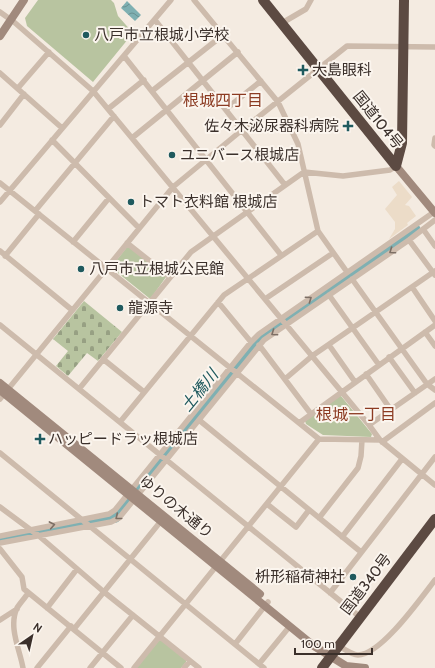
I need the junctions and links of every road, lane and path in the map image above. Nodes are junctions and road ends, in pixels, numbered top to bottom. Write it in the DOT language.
graph roads {
  1 [pos="24,0"];
  2 [pos="171,0"];
  3 [pos="194,0"];
  4 [pos="263,0"];
  5 [pos="311,0"];
  6 [pos="404,0"];
  7 [pos="0,12"];
  8 [pos="11,19"];
  9 [pos="154,20"];
  10 [pos="282,23"];
  11 [pos="223,35"];
  12 [pos="0,36"];
  13 [pos="403,47"];
  14 [pos="435,47"];
  15 [pos="49,52"];
  16 [pos="238,52"];
  17 [pos="124,56"];
  18 [pos="188,62"];
  19 [pos="319,69"];
  20 [pos="0,73"];
  21 [pos="144,80"];
  22 [pos="203,80"];
  23 [pos="261,81"];
  24 [pos="18,88"];
  25 [pos="93,91"];
  26 [pos="152,91"];
  27 [pos="24,94"];
  28 [pos="278,102"];
  29 [pos="108,109"];
  30 [pos="167,109"];
  31 [pos="226,109"];
  32 [pos="114,116"];
  33 [pos="0,125"];
  34 [pos="62,128"];
  35 [pos="242,130"];
  36 [pos="132,138"];
  37 [pos="435,138"];
  38 [pos="52,140"];
  39 [pos="435,146"];
  40 [pos="206,160"];
  41 [pos="75,163"];
  42 [pos="396,166"];
  43 [pos="304,172"];
  44 [pos="0,183"];
  45 [pos="285,185"];
  46 [pos="173,187"];
  47 [pos="9,190"];
  48 [pos="109,198"];
  49 [pos="0,202"];
  50 [pos="247,211"];
  51 [pos="37,212"];
  52 [pos="435,215"];
  53 [pos="139,228"];
  54 [pos="423,229"];
  55 [pos="318,230"];
  56 [pos="213,237"];
  57 [pos="409,240"];
  58 [pos="73,242"];
  59 [pos="127,243"];
  60 [pos="435,246"];
  61 [pos="0,251"];
  62 [pos="333,253"];
  63 [pos="281,254"];
  64 [pos="6,256"];
  65 [pos="107,268"];
  66 [pos="347,272"];
  67 [pos="434,273"];
  68 [pos="170,277"];
  69 [pos="248,278"];
  70 [pos="352,279"];
  71 [pos="412,287"];
  72 [pos="329,295"];
  73 [pos="265,299"];
  74 [pos="218,302"];
  75 [pos="150,303"];
  76 [pos="72,310"];
  77 [pos="376,312"];
  78 [pos="281,318"];
  79 [pos="435,321"];
  80 [pos="0,325"];
  81 [pos="286,325"];
  82 [pos="435,325"];
  83 [pos="353,328"];
  84 [pos="425,332"];
  85 [pos="191,335"];
  86 [pos="251,342"];
  87 [pos="259,345"];
  88 [pos="329,345"];
  89 [pos="435,346"];
  90 [pos="402,349"];
  91 [pos="36,354"];
  92 [pos="312,356"];
  93 [pos="389,358"];
  94 [pos="103,359"];
  95 [pos="379,365"];
  96 [pos="231,368"];
  97 [pos="237,373"];
  98 [pos="366,374"];
  99 [pos="285,379"];
  100 [pos="435,379"];
  101 [pos="355,382"];
  102 [pos="0,383"];
  103 [pos="427,384"];
  104 [pos="79,388"];
  105 [pos="435,390"];
  106 [pos="144,392"];
  107 [pos="341,392"];
  108 [pos="3,393"];
  109 [pos="415,393"];
  110 [pos="435,403"];
  111 [pos="391,410"];
  112 [pos="311,414"];
  113 [pos="199,420"];
  114 [pos="120,422"];
  115 [pos="299,423"];
  116 [pos="370,425"];
  117 [pos="319,439"];
  118 [pos="362,440"];
  119 [pos="381,441"];
  120 [pos="0,453"];
  121 [pos="160,455"];
  122 [pos="435,457"];
  123 [pos="402,459"];
  124 [pos="166,460"];
  125 [pos="421,474"];
  126 [pos="435,485"];
  127 [pos="280,487"];
  128 [pos="132,495"];
  129 [pos="267,504"];
  130 [pos="0,507"];
  131 [pos="309,510"];
  132 [pos="319,518"];
  133 [pos="81,519"];
  134 [pos="435,519"];
  135 [pos="161,521"];
  136 [pos="90,526"];
  137 [pos="248,527"];
  138 [pos="28,530"];
  139 [pos="0,536"];
  140 [pos="38,536"];
  141 [pos="342,537"];
  142 [pos="0,544"];
  143 [pos="361,552"];
  144 [pos="1,553"];
  145 [pos="131,559"];
  146 [pos="218,564"];
  147 [pos="77,569"];
  148 [pos="435,580"];
  149 [pos="104,592"];
  150 [pos="28,593"];
  151 [pos="330,593"];
  152 [pos="185,604"];
  153 [pos="267,604"];
  154 [pos="47,608"];
  155 [pos="17,609"];
  156 [pos="133,615"];
  157 [pos="360,617"];
  158 [pos="0,620"];
  159 [pos="290,626"];
  160 [pos="72,628"];
  161 [pos="159,636"];
  162 [pos="235,644"];
  163 [pos="339,646"];
  164 [pos="102,652"];
  165 [pos="331,656"];
  166 [pos="190,661"];
  167 [pos="262,666"];
  168 [pos="346,667"];
  169 [pos="22,668"];
  170 [pos="37,668"];
  171 [pos="90,668"];
  172 [pos="121,668"];
  173 [pos="134,668"];
  174 [pos="184,668"];
  175 [pos="199,668"];
  176 [pos="322,668"];
  177 [pos="365,668"];
  1 -- 8 [label="street"];
  2 -- 9 [label="street"];
  3 -- 11 [label="street"];
  4 -- 10 [label="highway, 国道104号"];
  5 -- 10 [label="street"];
  6 -- 13 [label="highway, 国道104号"];
  7 -- 8 [label="street"];
  8 -- 12 [label="street"];
  8 -- 15 [label="street"];
  9 -- 17 [label="street"];
  9 -- 18 [label="street"];
  10 -- 19 [label="highway, 国道104号"];
  11 -- 16 [label="street"];
  11 -- 18 [label="street"];
  13 -- 14 [label="street"];
  13 -- 19 [label="street"];
  13 -- 42 [label="highway, 国道104号"];
  15 -- 24 [label="street"];
  15 -- 25 [label="street"];
  16 -- 22 [label="street"];
  16 -- 23 [label="street"];
  17 -- 21 [label="street"];
  17 -- 25 [label="street"];
  18 -- 22 [label="street"];
  18 -- 26 [label="street"];
  19 -- 28 [label="street"];
  19 -- 42 [label="highway, 国道104号"];
  20 -- 24 [label="street"];
  21 -- 26 [label="street"];
  21 -- 29 [label="street"];
  22 -- 30 [label="street"];
  22 -- 31 [label="street"];
  23 -- 28 [label="street"];
  23 -- 31 [label="street"];
  24 -- 27 [label="street"];
  25 -- 29 [label="street"];
  25 -- 34 [label="street"];
  26 -- 30 [label="street"];
  27 -- 33 [label="street"];
  27 -- 34 [label="street"];
  28 -- 35 [label="street"];
  28 -- 43 [label="street"];
  29 -- 32 [label="street"];
  30 -- 36 [label="street"];
  30 -- 40 [label="street"];
  31 -- 35 [label="street"];
  32 -- 36 [label="street"];
  32 -- 41 [label="street"];
  34 -- 38 [label="street"];
  35 -- 40 [label="street"];
  35 -- 45 [label="street"];
  36 -- 46 [label="street"];
  37 -- 39 [label="street"];
  38 -- 41 [label="street"];
  38 -- 47 [label="street"];
  40 -- 46 [label="street"];
  40 -- 50 [label="street"];
  41 -- 48 [label="street"];
  41 -- 51 [label="street"];
  42 -- 43 [label="street"];
  42 -- 52 [label="street"];
  43 -- 45 [label="street"];
  43 -- 55 [label="street"];
  44 -- 47 [label="street"];
  45 -- 50 [label="street"];
  46 -- 53 [label="street"];
  46 -- 56 [label="street"];
  47 -- 49 [label="street"];
  47 -- 51 [label="street"];
  48 -- 53 [label="street"];
  48 -- 58 [label="street"];
  50 -- 56 [label="street"];
  50 -- 63 [label="street"];
  51 -- 58 [label="street"];
  51 -- 64 [label="street"];
  52 -- 54 [label="street"];
  52 -- 66 [label="street"];
  53 -- 59 [label="street"];
  54 -- 57 [label="street"];
  54 -- 60 [label="street"];
  55 -- 62 [label="street"];
  55 -- 63 [label="street"];
  56 -- 68 [label="street"];
  56 -- 69 [label="street"];
  57 -- 67 [label="street"];
  57 -- 70 [label="street, one-way"];
  58 -- 65 [label="street"];
  59 -- 65 [label="street"];
  59 -- 68 [label="street"];
  61 -- 64 [label="street"];
  62 -- 66 [label="street"];
  62 -- 73 [label="street"];
  63 -- 69 [label="street"];
  64 -- 76 [label="street"];
  65 -- 75 [label="street"];
  65 -- 76 [label="street"];
  78 -- 66 [label="street, one-way"];
  67 -- 71 [label="street"];
  68 -- 75 [label="street"];
  69 -- 73 [label="street"];
  69 -- 74 [label="street"];
  70 -- 72 [label="street"];
  70 -- 77 [label="street"];
  71 -- 77 [label="street"];
  71 -- 79 [label="street"];
  72 -- 81 [label="street"];
  72 -- 83 [label="street"];
  73 -- 78 [label="street"];
  74 -- 85 [label="street"];
  74 -- 86 [label="street"];
  75 -- 85 [label="street"];
  75 -- 94 [label="street"];
  76 -- 91 [label="street"];
  77 -- 83 [label="street"];
  77 -- 90 [label="street"];
  78 -- 81 [label="street"];
  78 -- 86 [label="street"];
  80 -- 91 [label="street"];
  81 -- 87 [label="street, one-way"];
  81 -- 92 [label="street"];
  82 -- 84 [label="street"];
  83 -- 88 [label="street"];
  83 -- 95 [label="street"];
  84 -- 89 [label="street"];
  84 -- 90 [label="street"];
  85 -- 96 [label="street"];
  85 -- 106 [label="street"];
  86 -- 96 [label="street"];
  87 -- 97 [label="street"];
  87 -- 99 [label="street"];
  88 -- 92 [label="street"];
  88 -- 101 [label="street"];
  90 -- 93 [label="street"];
  90 -- 103 [label="street"];
  91 -- 104 [label="street"];
  91 -- 108 [label="street"];
  92 -- 99 [label="street"];
  92 -- 107 [label="street"];
  93 -- 95 [label="street"];
  93 -- 109 [label="street"];
  94 -- 104 [label="street"];
  94 -- 106 [label="street"];
  95 -- 98 [label="street"];
  96 -- 97 [label="street"];
  96 -- 121 [label="street"];
  97 -- 113 [label="street"];
  97 -- 115 [label="street"];
  98 -- 101 [label="street"];
  98 -- 111 [label="street"];
  99 -- 112 [label="street"];
  100 -- 103 [label="street"];
  101 -- 107 [label="street"];
  102 -- 108 [label="street, ゆりの木通り"];
  103 -- 105 [label="street"];
  103 -- 109 [label="street"];
  104 -- 114 [label="street"];
  106 -- 114 [label="street"];
  107 -- 112 [label="street"];
  107 -- 116 [label="street"];
  108 -- 128 [label="street, ゆりの木通り"];
  109 -- 111 [label="street"];
  110 -- 119 [label="street"];
  111 -- 116 [label="street"];
  112 -- 115 [label="street"];
  113 -- 124 [label="street"];
  113 -- 127 [label="street"];
  114 -- 121 [label="street"];
  115 -- 117 [label="street"];
  116 -- 119 [label="street"];
  117 -- 118 [label="street"];
  117 -- 127 [label="street"];
  118 -- 119 [label="street"];
  118 -- 132 [label="street"];
  119 -- 123 [label="street"];
  120 -- 133 [label="street"];
  121 -- 124 [label="street"];
  121 -- 128 [label="street"];
  122 -- 125 [label="street"];
  123 -- 125 [label="street"];
  123 -- 141 [label="street"];
  124 -- 128 [label="street"];
  124 -- 137 [label="street"];
  125 -- 126 [label="street"];
  125 -- 143 [label="street"];
  127 -- 129 [label="street"];
  127 -- 131 [label="street"];
  128 -- 133 [label="street"];
  128 -- 135 [label="street, ゆりの木通り"];
  128 -- 136 [label="street, one-way"];
  128 -- 146 [label="street, ゆりの木通り"];
  129 -- 131 [label="street"];
  129 -- 137 [label="street"];
  130 -- 138 [label="street"];
  131 -- 132 [label="street"];
  132 -- 141 [label="street"];
  133 -- 136 [label="street"];
  138 -- 133 [label="street, one-way"];
  134 -- 157 [label="highway, 国道340号"];
  135 -- 145 [label="street"];
  135 -- 146 [label="street, ゆりの木通り"];
  136 -- 140 [label="street"];
  136 -- 145 [label="street"];
  137 -- 146 [label="street"];
  137 -- 151 [label="street"];
  138 -- 139 [label="street"];
  138 -- 140 [label="street"];
  140 -- 142 [label="street"];
  140 -- 147 [label="street"];
  141 -- 143 [label="street"];
  143 -- 151 [label="street"];
  144 -- 150 [label="street"];
  145 -- 149 [label="street"];
  145 -- 152 [label="street"];
  146 -- 152 [label="street"];
  146 -- 153 [label="street, ゆりの木通り"];
  147 -- 149 [label="street"];
  147 -- 154 [label="street"];
  148 -- 163 [label="street"];
  149 -- 156 [label="street"];
  149 -- 160 [label="street"];
  150 -- 154 [label="street"];
  150 -- 155 [label="street"];
  151 -- 157 [label="street"];
  152 -- 161 [label="street"];
  152 -- 162 [label="street"];
  153 -- 159 [label="street, ゆりの木通り"];
  153 -- 162 [label="street"];
  153 -- 165 [label="street, ゆりの木通り"];
  154 -- 160 [label="street"];
  155 -- 158 [label="street"];
  155 -- 169 [label="street"];
  156 -- 161 [label="street"];
  156 -- 164 [label="street"];
  157 -- 163 [label="highway, 国道340号"];
  159 -- 165 [label="street, ゆりの木通り"];
  159 -- 167 [label="street"];
  160 -- 164 [label="street"];
  160 -- 170 [label="street"];
  161 -- 166 [label="street"];
  161 -- 173 [label="street"];
  162 -- 167 [label="street"];
  163 -- 165 [label="highway, 国道340号"];
  164 -- 171 [label="street"];
  164 -- 172 [label="street"];
  165 -- 168 [label="street, ゆりの木通り"];
  165 -- 176 [label="highway, 国道340号"];
  166 -- 174 [label="street"];
  166 -- 175 [label="street"];
  168 -- 177 [label="street, ゆりの木通り"];
}
